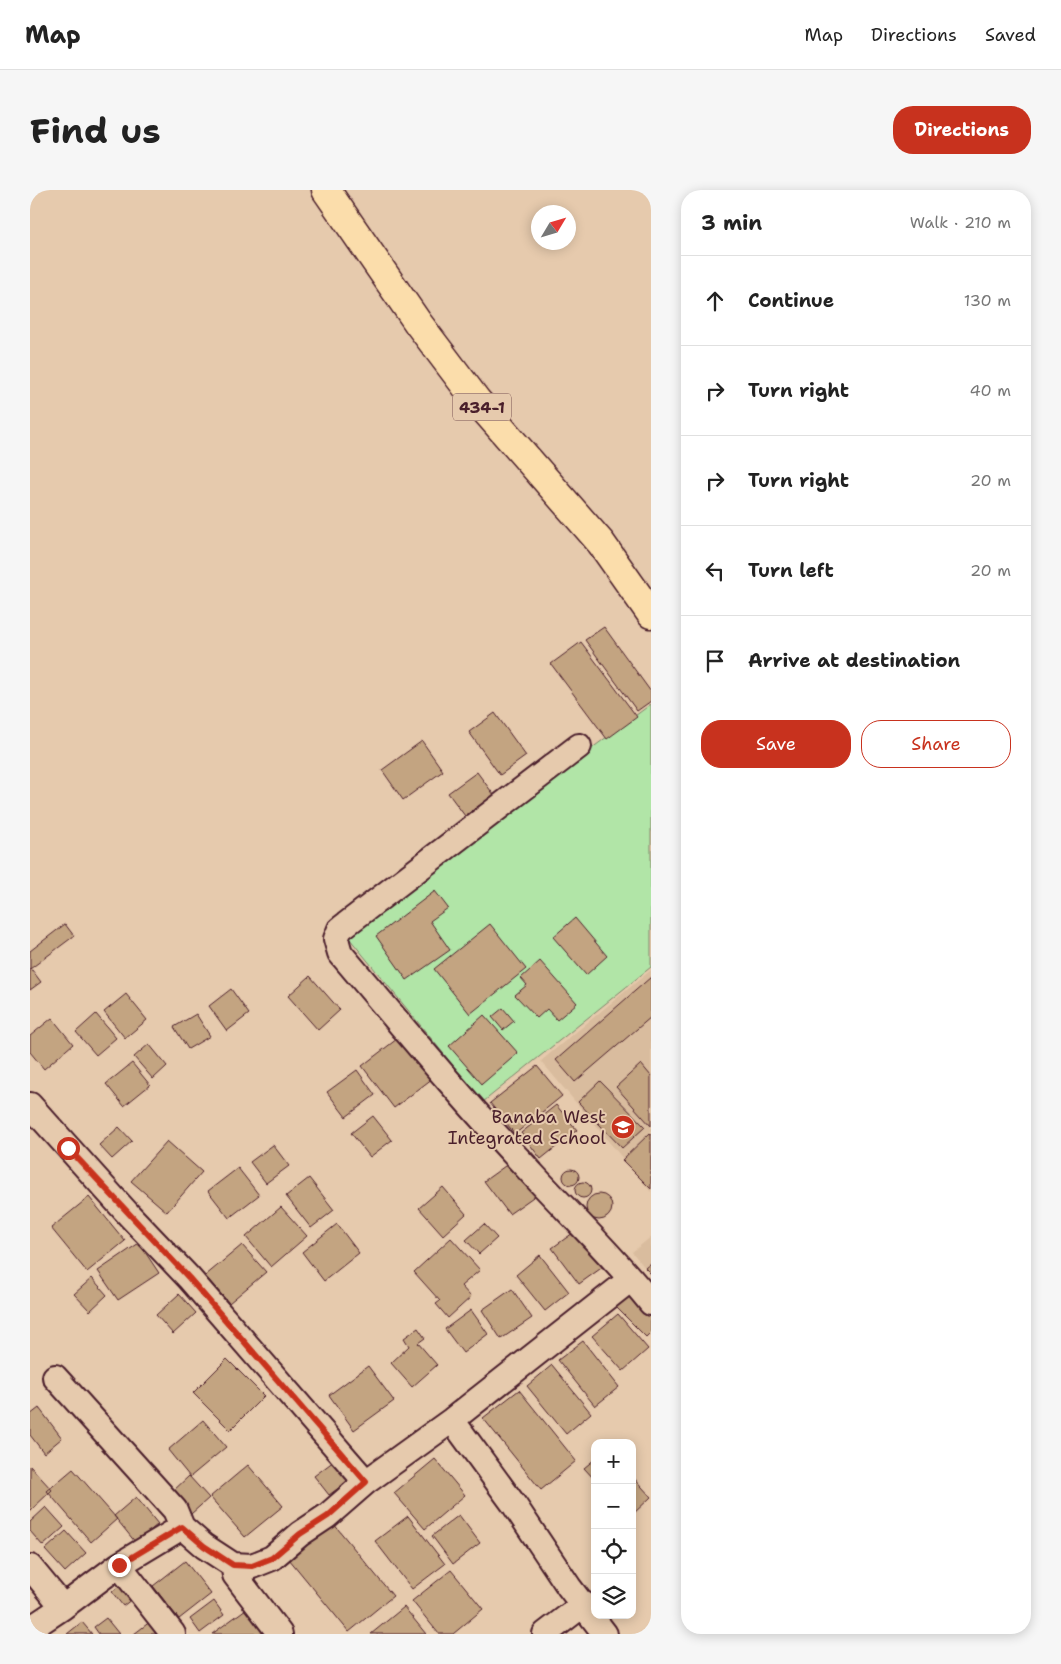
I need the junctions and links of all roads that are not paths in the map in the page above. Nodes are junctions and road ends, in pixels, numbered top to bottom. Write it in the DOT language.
graph roads {
  1 [pos="326,190"];
  2 [pos="651,614"];
  3 [pos="579,746"];
  4 [pos="30,1105"];
  5 [pos="631,1278"];
  6 [pos="651,1303"];
  7 [pos="56,1377"];
  8 [pos="452,1420"];
  9 [pos="366,1482"];
  10 [pos="182,1527"];
  11 [pos="119,1565"];
  12 [pos="233,1565"];
  13 [pos="30,1567"];
  14 [pos="584,1604"];
  15 [pos="63,1606"];
  16 [pos="30,1629"];
  17 [pos="173,1634"];
  18 [pos="280,1634"];
  19 [pos="545,1634"];
  20 [pos="604,1634"];
  1 -- 2 [label="main road, 434-1"];
  3 -- 5 [label="street"];
  4 -- 9 [label="street"];
  5 -- 6 [label="street"];
  5 -- 8 [label="street"];
  7 -- 10 [label="street"];
  8 -- 9 [label="street"];
  8 -- 14 [label="street"];
  9 -- 12 [label="street"];
  10 -- 11 [label="street"];
  10 -- 12 [label="street"];
  11 -- 15 [label="street"];
  11 -- 17 [label="street"];
  12 -- 18 [label="street"];
  13 -- 15 [label="street"];
  14 -- 19 [label="street"];
  14 -- 20 [label="street"];
  15 -- 16 [label="street"];
}
